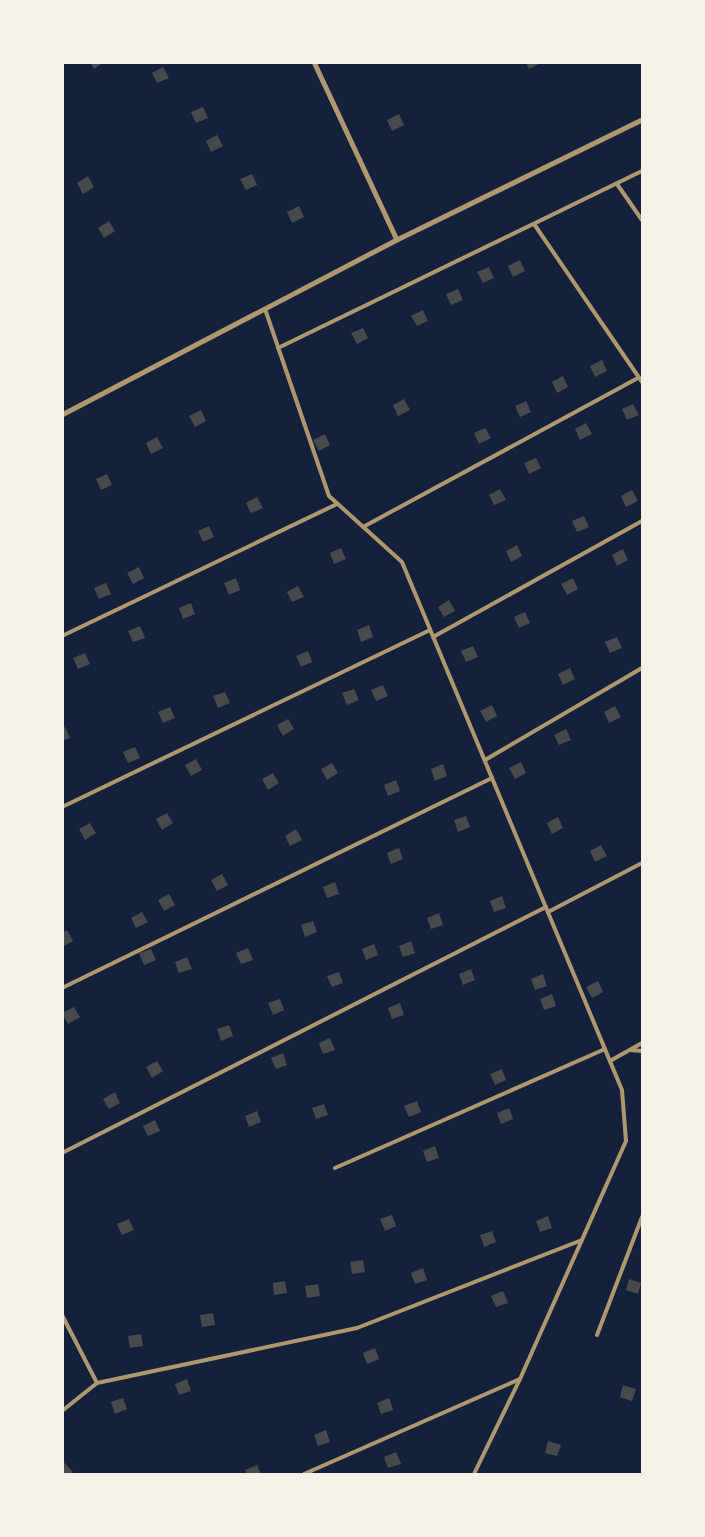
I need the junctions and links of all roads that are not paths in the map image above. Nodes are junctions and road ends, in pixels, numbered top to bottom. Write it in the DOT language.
graph roads {
  1 [pos="314,62"];
  2 [pos="642,120"];
  3 [pos="642,171"];
  4 [pos="617,184"];
  5 [pos="642,220"];
  6 [pos="534,224"];
  7 [pos="397,240"];
  8 [pos="265,309"];
  9 [pos="278,348"];
  10 [pos="638,378"];
  11 [pos="642,382"];
  12 [pos="62,415"];
  13 [pos="337,504"];
  14 [pos="642,521"];
  15 [pos="363,527"];
  16 [pos="430,630"];
  17 [pos="62,636"];
  18 [pos="433,637"];
  19 [pos="642,668"];
  20 [pos="485,760"];
  21 [pos="492,778"];
  22 [pos="62,807"];
  23 [pos="642,863"];
  24 [pos="546,907"];
  25 [pos="548,912"];
  26 [pos="62,988"];
  27 [pos="642,1043"];
  28 [pos="605,1049"];
  29 [pos="630,1050"];
  30 [pos="642,1051"];
  31 [pos="610,1061"];
  32 [pos="62,1153"];
  33 [pos="335,1168"];
  34 [pos="642,1217"];
  35 [pos="582,1240"];
  36 [pos="62,1315"];
  37 [pos="598,1335"];
  38 [pos="520,1379"];
  39 [pos="97,1383"];
  40 [pos="62,1411"];
  41 [pos="304,1474"];
  42 [pos="474,1474"];
  1 -- 7 [label="street"];
  2 -- 7 [label="street"];
  3 -- 4 [label="lane"];
  4 -- 5 [label="lane"];
  4 -- 6 [label="lane"];
  6 -- 9 [label="lane"];
  6 -- 10 [label="lane"];
  7 -- 8 [label="street"];
  8 -- 9 [label="lane"];
  8 -- 12 [label="street"];
  9 -- 13 [label="lane"];
  10 -- 11 [label="lane"];
  10 -- 15 [label="lane"];
  13 -- 15 [label="lane"];
  13 -- 17 [label="lane"];
  14 -- 18 [label="lane"];
  15 -- 16 [label="lane"];
  16 -- 18 [label="lane"];
  16 -- 22 [label="lane"];
  18 -- 20 [label="lane"];
  19 -- 20 [label="lane"];
  20 -- 21 [label="lane"];
  21 -- 24 [label="lane"];
  21 -- 26 [label="lane"];
  23 -- 25 [label="lane"];
  24 -- 25 [label="lane"];
  24 -- 32 [label="lane"];
  25 -- 28 [label="lane"];
  27 -- 29 [label="lane"];
  28 -- 31 [label="lane"];
  28 -- 33 [label="lane"];
  29 -- 30 [label="lane"];
  29 -- 31 [label="lane"];
  31 -- 35 [label="lane"];
  34 -- 37 [label="lane"];
  35 -- 38 [label="lane"];
  35 -- 39 [label="lane"];
  36 -- 39 [label="lane"];
  38 -- 41 [label="lane"];
  38 -- 42 [label="lane"];
  39 -- 40 [label="lane"];
}
